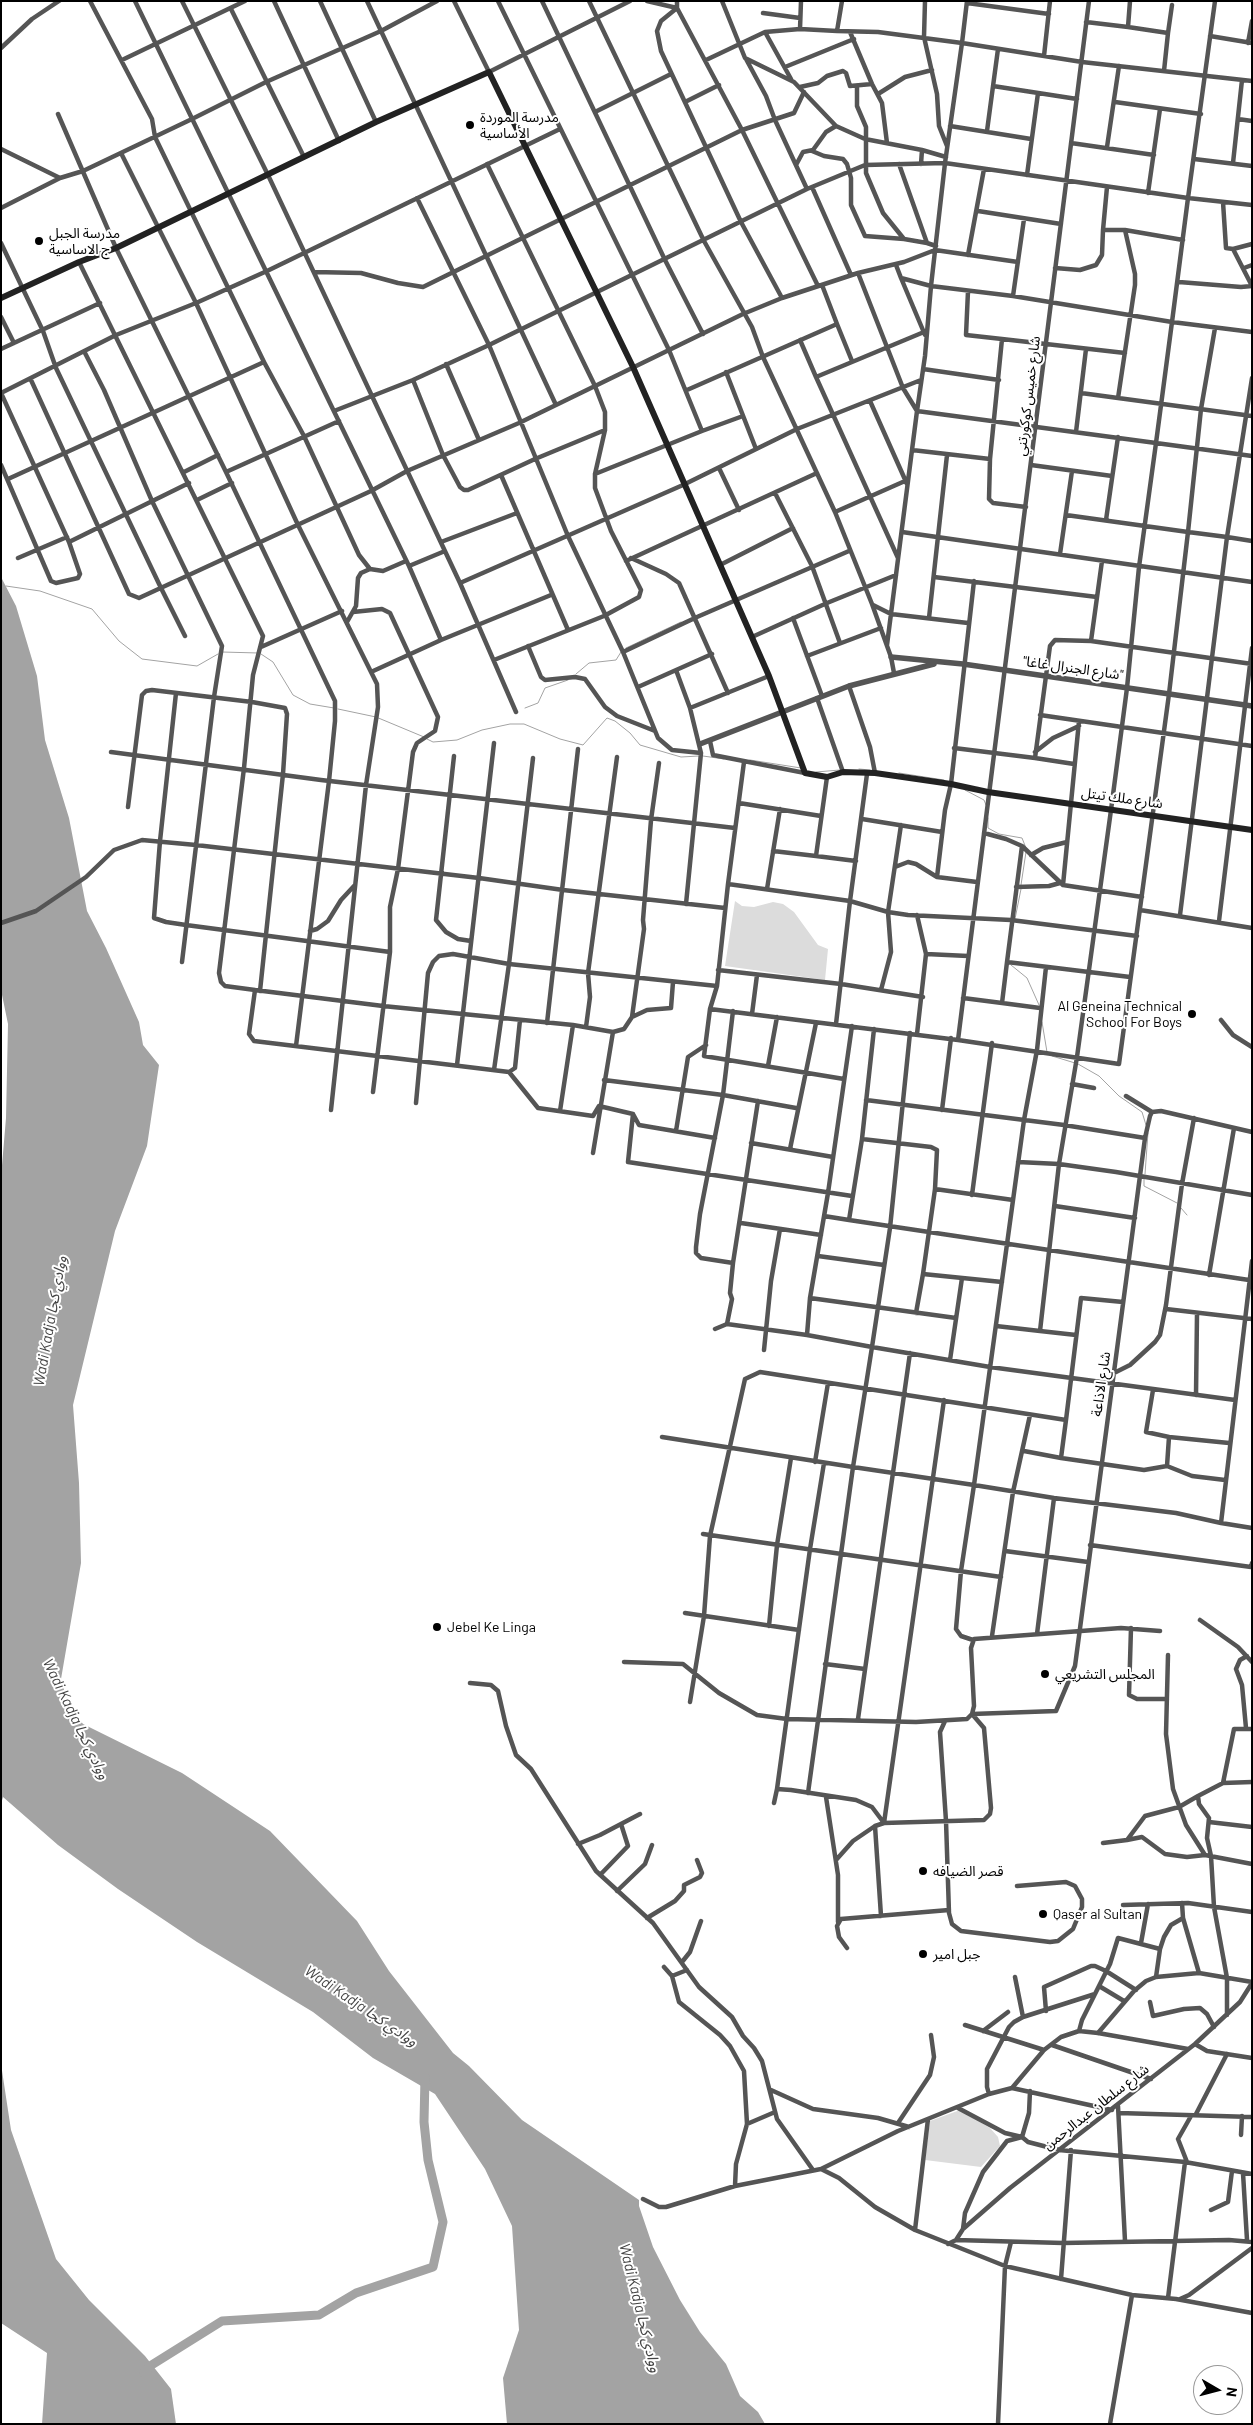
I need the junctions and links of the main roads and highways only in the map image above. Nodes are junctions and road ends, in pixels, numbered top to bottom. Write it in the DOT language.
graph roads {
  1 [pos="1,298"];
  2 [pos="1252,830"];
  1 -- 2 [label="main road, شارع ملك تيتل"];
}
